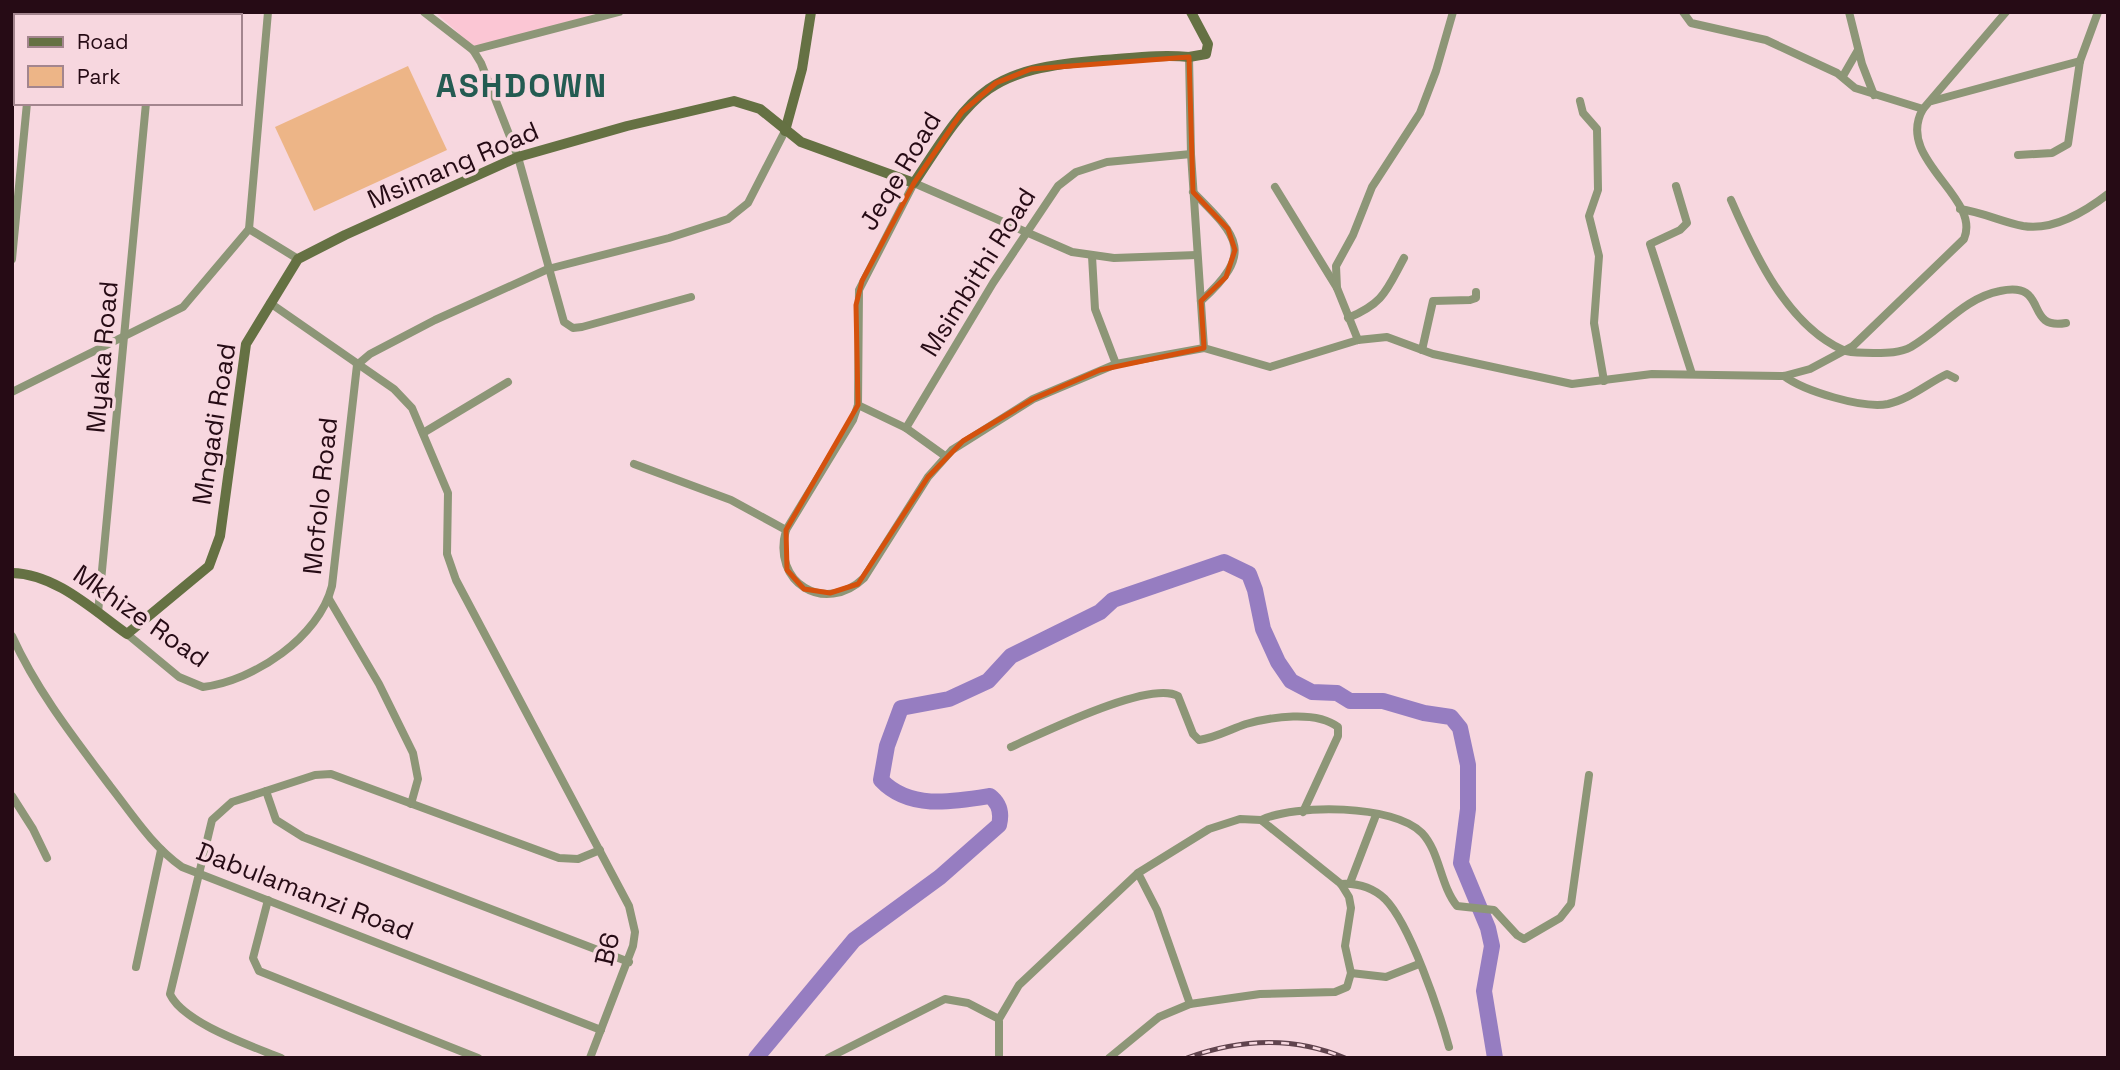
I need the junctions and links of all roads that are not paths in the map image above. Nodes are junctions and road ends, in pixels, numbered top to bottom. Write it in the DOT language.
graph roads {
  1 [pos="268,12"];
  2 [pos="424,12"];
  3 [pos="619,12"];
  4 [pos="811,12"];
  5 [pos="1191,12"];
  6 [pos="1453,12"];
  7 [pos="1683,12"];
  8 [pos="1849,12"];
  9 [pos="2006,12"];
  10 [pos="2100,12"];
  11 [pos="600,14"];
  12 [pos="472,50"];
  13 [pos="1858,50"];
  14 [pos="1189,57"];
  15 [pos="2080,61"];
  16 [pos="1843,76"];
  17 [pos="1874,95"];
  18 [pos="1580,101"];
  19 [pos="1929,102"];
  20 [pos="27,105"];
  21 [pos="146,105"];
  22 [pos="1923,110"];
  23 [pos="785,131"];
  24 [pos="1191,154"];
  25 [pos="2018,155"];
  26 [pos="518,157"];
  27 [pos="914,183"];
  28 [pos="15,185"];
  29 [pos="1676,186"];
  30 [pos="1275,187"];
  31 [pos="1193,192"];
  32 [pos="2108,194"];
  33 [pos="1731,200"];
  34 [pos="1961,209"];
  35 [pos="249,229"];
  36 [pos="1027,234"];
  37 [pos="1197,255"];
  38 [pos="1092,256"];
  39 [pos="1405,258"];
  40 [pos="12,259"];
  41 [pos="298,260"];
  42 [pos="548,269"];
  43 [pos="1337,288"];
  44 [pos="1476,292"];
  45 [pos="691,296"];
  46 [pos="1201,301"];
  47 [pos="270,303"];
  48 [pos="1349,318"];
  49 [pos="2066,323"];
  50 [pos="126,336"];
  51 [pos="1358,340"];
  52 [pos="1204,348"];
  53 [pos="1422,350"];
  54 [pos="1845,351"];
  55 [pos="1116,364"];
  56 [pos="357,365"];
  57 [pos="1692,374"];
  58 [pos="1784,376"];
  59 [pos="1955,377"];
  60 [pos="1604,381"];
  61 [pos="508,382"];
  62 [pos="12,392"];
  63 [pos="858,405"];
  64 [pos="906,428"];
  65 [pos="424,433"];
  66 [pos="945,456"];
  67 [pos="634,464"];
  68 [pos="786,530"];
  69 [pos="12,573"];
  70 [pos="329,598"];
  71 [pos="98,613"];
  72 [pos="127,634"];
  73 [pos="12,636"];
  74 [pos="203,687"];
  75 [pos="1011,747"];
  76 [pos="1589,775"];
  77 [pos="266,791"];
  78 [pos="12,796"];
  79 [pos="411,804"];
  80 [pos="1303,812"];
  81 [pos="1376,815"];
  82 [pos="1261,820"];
  83 [pos="161,850"];
  84 [pos="600,850"];
  85 [pos="47,858"];
  86 [pos="1138,873"];
  87 [pos="201,875"];
  88 [pos="1346,883"];
  89 [pos="268,900"];
  90 [pos="629,962"];
  91 [pos="1419,964"];
  92 [pos="136,967"];
  93 [pos="1351,973"];
  94 [pos="1190,1004"];
  95 [pos="999,1019"];
  96 [pos="601,1030"];
  97 [pos="1449,1047"];
  98 [pos="281,1058"];
  99 [pos="478,1058"];
  100 [pos="590,1058"];
  101 [pos="828,1058"];
  102 [pos="999,1058"];
  103 [pos="1109,1058"];
  1 -- 35 [label="street"];
  2 -- 12 [label="street"];
  3 -- 11 [label="street"];
  4 -- 23 [label="street"];
  5 -- 14 [label="street"];
  6 -- 43 [label="street"];
  7 -- 16 [label="street"];
  8 -- 13 [label="street"];
  9 -- 19 [label="street"];
  10 -- 15 [label="street"];
  11 -- 12 [label="street"];
  12 -- 26 [label="street"];
  13 -- 16 [label="street"];
  13 -- 17 [label="street"];
  14 -- 24 [label="street"];
  14 -- 27 [label="street, Jeqe Road"];
  15 -- 19 [label="street"];
  15 -- 25 [label="street"];
  16 -- 17 [label="street"];
  17 -- 22 [label="street"];
  18 -- 60 [label="street"];
  19 -- 22 [label="street"];
  20 -- 28 [label="street"];
  21 -- 50 [label="street, Myaka Road"];
  22 -- 34 [label="street"];
  23 -- 26 [label="street, Msimang Road"];
  23 -- 27 [label="street, Msimang Road"];
  23 -- 42 [label="street"];
  24 -- 31 [label="street"];
  24 -- 36 [label="street, Msimbithi Road"];
  26 -- 41 [label="street, Msimang Road"];
  26 -- 42 [label="street"];
  27 -- 36 [label="street"];
  27 -- 63 [label="street, Jeqe Road"];
  28 -- 40 [label="street"];
  29 -- 57 [label="street"];
  30 -- 43 [label="street"];
  31 -- 37 [label="street"];
  31 -- 46 [label="street"];
  32 -- 34 [label="street"];
  33 -- 54 [label="street"];
  34 -- 54 [label="street"];
  35 -- 41 [label="street"];
  35 -- 50 [label="street"];
  36 -- 38 [label="street"];
  36 -- 64 [label="street, Msimbithi Road"];
  37 -- 38 [label="street"];
  37 -- 46 [label="street"];
  38 -- 55 [label="street"];
  39 -- 48 [label="street"];
  41 -- 47 [label="street, Mngadi Road"];
  42 -- 45 [label="street"];
  42 -- 56 [label="street"];
  43 -- 48 [label="street"];
  44 -- 53 [label="street"];
  46 -- 52 [label="street"];
  47 -- 56 [label="street, B6"];
  47 -- 72 [label="street, Mngadi Road"];
  48 -- 51 [label="street"];
  49 -- 54 [label="street"];
  50 -- 62 [label="street"];
  50 -- 71 [label="street, Myaka Road"];
  51 -- 52 [label="street"];
  51 -- 53 [label="street"];
  52 -- 55 [label="street"];
  53 -- 60 [label="street"];
  54 -- 58 [label="street"];
  55 -- 66 [label="street"];
  56 -- 65 [label="street, B6"];
  56 -- 70 [label="street, Mofolo Road"];
  57 -- 58 [label="street"];
  57 -- 60 [label="street"];
  58 -- 59 [label="street"];
  61 -- 65 [label="street"];
  63 -- 64 [label="street"];
  63 -- 68 [label="street"];
  64 -- 66 [label="street"];
  65 -- 84 [label="street, B6"];
  66 -- 68 [label="street"];
  67 -- 68 [label="street"];
  69 -- 71 [label="street, Mkhize Road"];
  70 -- 74 [label="street, Mofolo Road"];
  70 -- 79 [label="street"];
  71 -- 72 [label="street, Mkhize Road"];
  72 -- 74 [label="street, Mkhize Road"];
  73 -- 83 [label="street, Dabulamanzi Road"];
  75 -- 80 [label="street"];
  76 -- 81 [label="street"];
  77 -- 79 [label="street"];
  77 -- 87 [label="street"];
  77 -- 90 [label="street"];
  78 -- 85 [label="street"];
  79 -- 84 [label="street"];
  80 -- 81 [label="street"];
  80 -- 82 [label="street"];
  81 -- 88 [label="street"];
  82 -- 86 [label="street"];
  82 -- 88 [label="street"];
  83 -- 87 [label="street, Dabulamanzi Road"];
  83 -- 92 [label="street"];
  84 -- 90 [label="street, B6"];
  86 -- 94 [label="street"];
  86 -- 95 [label="street"];
  87 -- 89 [label="street, Dabulamanzi Road"];
  87 -- 98 [label="street"];
  88 -- 91 [label="street"];
  88 -- 93 [label="street"];
  89 -- 96 [label="street, Dabulamanzi Road"];
  89 -- 99 [label="street"];
  90 -- 96 [label="street, B6"];
  91 -- 93 [label="street"];
  91 -- 97 [label="street"];
  93 -- 94 [label="street"];
  94 -- 103 [label="street"];
  95 -- 101 [label="street"];
  95 -- 102 [label="street"];
  96 -- 100 [label="street, B6"];
}
